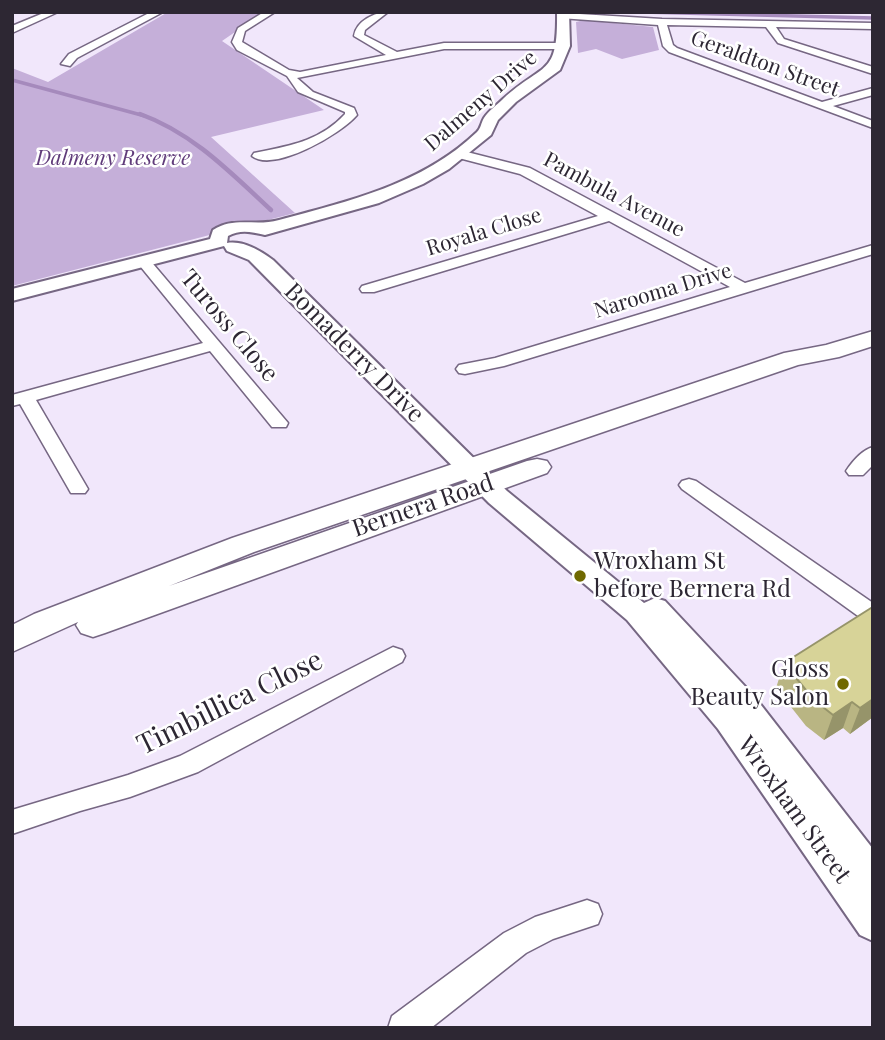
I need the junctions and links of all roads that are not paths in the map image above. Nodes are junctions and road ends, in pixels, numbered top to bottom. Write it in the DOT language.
graph roads {
  1 [pos="54,12"];
  2 [pos="159,12"];
  3 [pos="271,12"];
  4 [pos="384,12"];
  5 [pos="563,14"];
  6 [pos="662,22"];
  7 [pos="769,24"];
  8 [pos="873,26"];
  9 [pos="12,30"];
  10 [pos="564,46"];
  11 [pos="396,56"];
  12 [pos="66,64"];
  13 [pos="873,71"];
  14 [pos="294,75"];
  15 [pos="873,91"];
  16 [pos="821,106"];
  17 [pos="873,125"];
  18 [pos="459,154"];
  19 [pos="258,156"];
  20 [pos="612,216"];
  21 [pos="265,235"];
  22 [pos="226,244"];
  23 [pos="873,249"];
  24 [pos="143,261"];
  25 [pos="744,288"];
  26 [pos="368,289"];
  27 [pos="12,295"];
  28 [pos="873,338"];
  29 [pos="213,345"];
  30 [pos="465,369"];
  31 [pos="18,399"];
  32 [pos="279,423"];
  33 [pos="873,453"];
  34 [pos="856,471"];
  35 [pos="486,474"];
  36 [pos="689,485"];
  37 [pos="78,489"];
  38 [pos="873,615"];
  39 [pos="12,640"];
  40 [pos="12,651"];
  41 [pos="393,656"];
  42 [pos="12,822"];
  43 [pos="873,879"];
  44 [pos="587,914"];
  45 [pos="873,923"];
  46 [pos="404,1028"];
  1 -- 9 [label="street"];
  2 -- 12 [label="street"];
  3 -- 14 [label="street"];
  4 -- 11 [label="street"];
  5 -- 6 [label="street"];
  5 -- 10 [label="street, Dalmeny Drive"];
  6 -- 7 [label="street"];
  6 -- 16 [label="street, Geraldton Street"];
  7 -- 8 [label="street"];
  7 -- 13 [label="street"];
  10 -- 11 [label="street"];
  10 -- 18 [label="street, Dalmeny Drive"];
  11 -- 14 [label="street"];
  14 -- 19 [label="street"];
  15 -- 16 [label="street"];
  16 -- 17 [label="street, Geraldton Street"];
  18 -- 20 [label="street, Pambula Avenue"];
  18 -- 21 [label="street, Dalmeny Drive"];
  20 -- 25 [label="street, Pambula Avenue"];
  20 -- 26 [label="street, Royala Close"];
  21 -- 22 [label="street, Dalmeny Drive"];
  21 -- 35 [label="street, Bomaderry Drive"];
  22 -- 24 [label="street"];
  22 -- 35 [label="street, Bomaderry Drive"];
  23 -- 25 [label="street, Narooma Drive"];
  24 -- 27 [label="street"];
  24 -- 29 [label="street, Tuross Close"];
  25 -- 30 [label="street, Narooma Drive"];
  28 -- 35 [label="main road, Bernera Road"];
  29 -- 31 [label="street"];
  29 -- 32 [label="street, Tuross Close"];
  31 -- 37 [label="street"];
  33 -- 34 [label="street"];
  35 -- 39 [label="main road, Bernera Road"];
  35 -- 40 [label="main road, Bernera Road"];
  35 -- 43 [label="street, Wroxham Street"];
  35 -- 45 [label="street, Wroxham Street"];
  36 -- 38 [label="street"];
  41 -- 42 [label="street, Timbillica Close"];
  44 -- 46 [label="street"];
}
